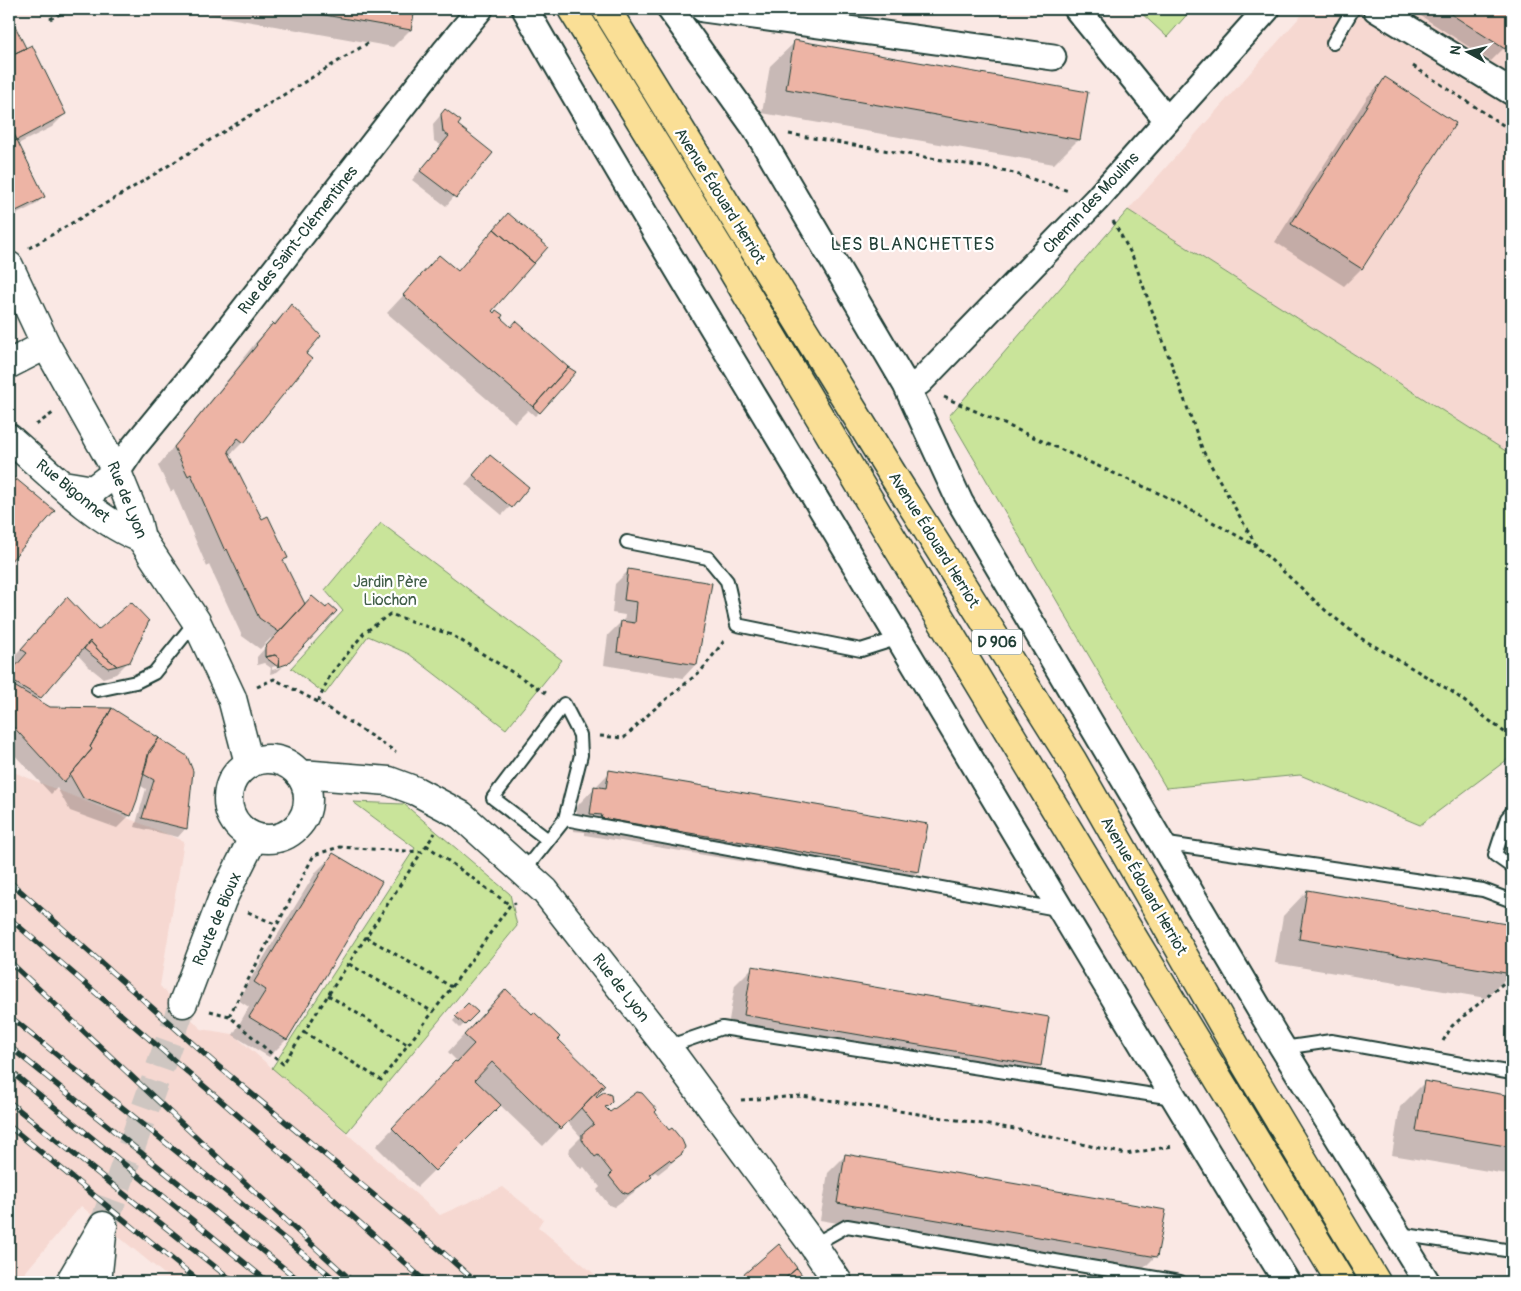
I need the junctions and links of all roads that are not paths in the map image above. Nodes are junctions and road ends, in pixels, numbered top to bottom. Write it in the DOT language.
graph roads {
  1 [pos="480,9"];
  2 [pos="525,9"];
  3 [pos="572,9"];
  4 [pos="606,9"];
  5 [pos="670,9"];
  6 [pos="703,9"];
  7 [pos="1077,9"];
  8 [pos="1267,9"];
  9 [pos="1353,9"];
  10 [pos="1376,9"];
  11 [pos="1405,16"];
  12 [pos="1333,43"];
  13 [pos="1054,57"];
  14 [pos="1510,87"];
  15 [pos="1168,120"];
  16 [pos="17,258"];
  17 [pos="15,298"];
  18 [pos="46,345"];
  19 [pos="9,364"];
  20 [pos="913,384"];
  21 [pos="11,439"];
  22 [pos="117,472"];
  23 [pos="63,485"];
  24 [pos="88,506"];
  25 [pos="141,538"];
  26 [pos="627,542"];
  27 [pos="196,622"];
  28 [pos="899,638"];
  29 [pos="98,690"];
  30 [pos="249,763"];
  31 [pos="301,774"];
  32 [pos="341,778"];
  33 [pos="307,808"];
  34 [pos="1512,812"];
  35 [pos="565,819"];
  36 [pos="253,836"];
  37 [pos="548,840"];
  38 [pos="1162,843"];
  39 [pos="1512,867"];
  40 [pos="523,872"];
  41 [pos="1512,901"];
  42 [pos="1063,910"];
  43 [pos="182,1003"];
  44 [pos="667,1047"];
  45 [pos="1283,1048"];
  46 [pos="1512,1073"];
  47 [pos="1174,1098"];
  48 [pos="1399,1234"];
  49 [pos="814,1245"];
  50 [pos="1512,1251"];
  51 [pos="70,1282"];
  52 [pos="97,1282"];
  53 [pos="838,1282"];
  54 [pos="1180,1282"];
  55 [pos="1287,1282"];
  56 [pos="1341,1282"];
  57 [pos="1376,1282"];
  58 [pos="1427,1282"];
  1 -- 22 [label="street, Rue des Saint-Clémentines"];
  2 -- 28 [label="street"];
  3 -- 56 [label="main road, Avenue Édouard Herriot / D 906"];
  4 -- 57 [label="main road, Avenue Édouard Herriot / D 906"];
  5 -- 20 [label="street"];
  6 -- 13 [label="street"];
  7 -- 15 [label="street"];
  8 -- 15 [label="street, Chemin des Moulins"];
  9 -- 12 [label="lane"];
  10 -- 11 [label="street"];
  11 -- 14 [label="street"];
  15 -- 20 [label="street, Chemin des Moulins"];
  16 -- 17 [label="main road, Rue de Lyon"];
  17 -- 18 [label="main road, Rue de Lyon"];
  18 -- 19 [label="main road"];
  18 -- 22 [label="main road, Rue de Lyon"];
  20 -- 38 [label="street"];
  21 -- 23 [label="main road, Rue Bigonnet"];
  22 -- 23 [label="main road"];
  22 -- 24 [label="main road"];
  22 -- 25 [label="main road, Rue de Lyon"];
  23 -- 24 [label="main road, Rue Bigonnet"];
  24 -- 25 [label="main road, Rue Bigonnet"];
  25 -- 27 [label="main road, Rue de Lyon"];
  26 -- 28 [label="lane"];
  27 -- 29 [label="lane"];
  27 -- 30 [label="main road, Rue de Lyon"];
  28 -- 42 [label="street"];
  30 -- 31 [label="main road"];
  30 -- 36 [label="main road"];
  31 -- 32 [label="main road, Rue de Lyon"];
  31 -- 33 [label="main road"];
  32 -- 33 [label="main road"];
  32 -- 40 [label="main road, Rue de Lyon"];
  33 -- 36 [label="main road"];
  34 -- 39 [label="lane"];
  35 -- 37 [label="lane"];
  35 -- 37 [label="lane"];
  35 -- 42 [label="lane"];
  36 -- 43 [label="main road, Route de Bioux"];
  37 -- 40 [label="lane"];
  38 -- 41 [label="lane"];
  38 -- 45 [label="street"];
  40 -- 44 [label="main road, Rue de Lyon"];
  42 -- 47 [label="street"];
  44 -- 47 [label="lane"];
  44 -- 49 [label="main road, Rue de Lyon"];
  45 -- 46 [label="lane"];
  45 -- 48 [label="street"];
  47 -- 55 [label="street"];
  48 -- 50 [label="lane"];
  48 -- 58 [label="street"];
  49 -- 53 [label="main road, Rue de Lyon"];
  49 -- 54 [label="lane"];
  51 -- 52 [label="main road"];
}
